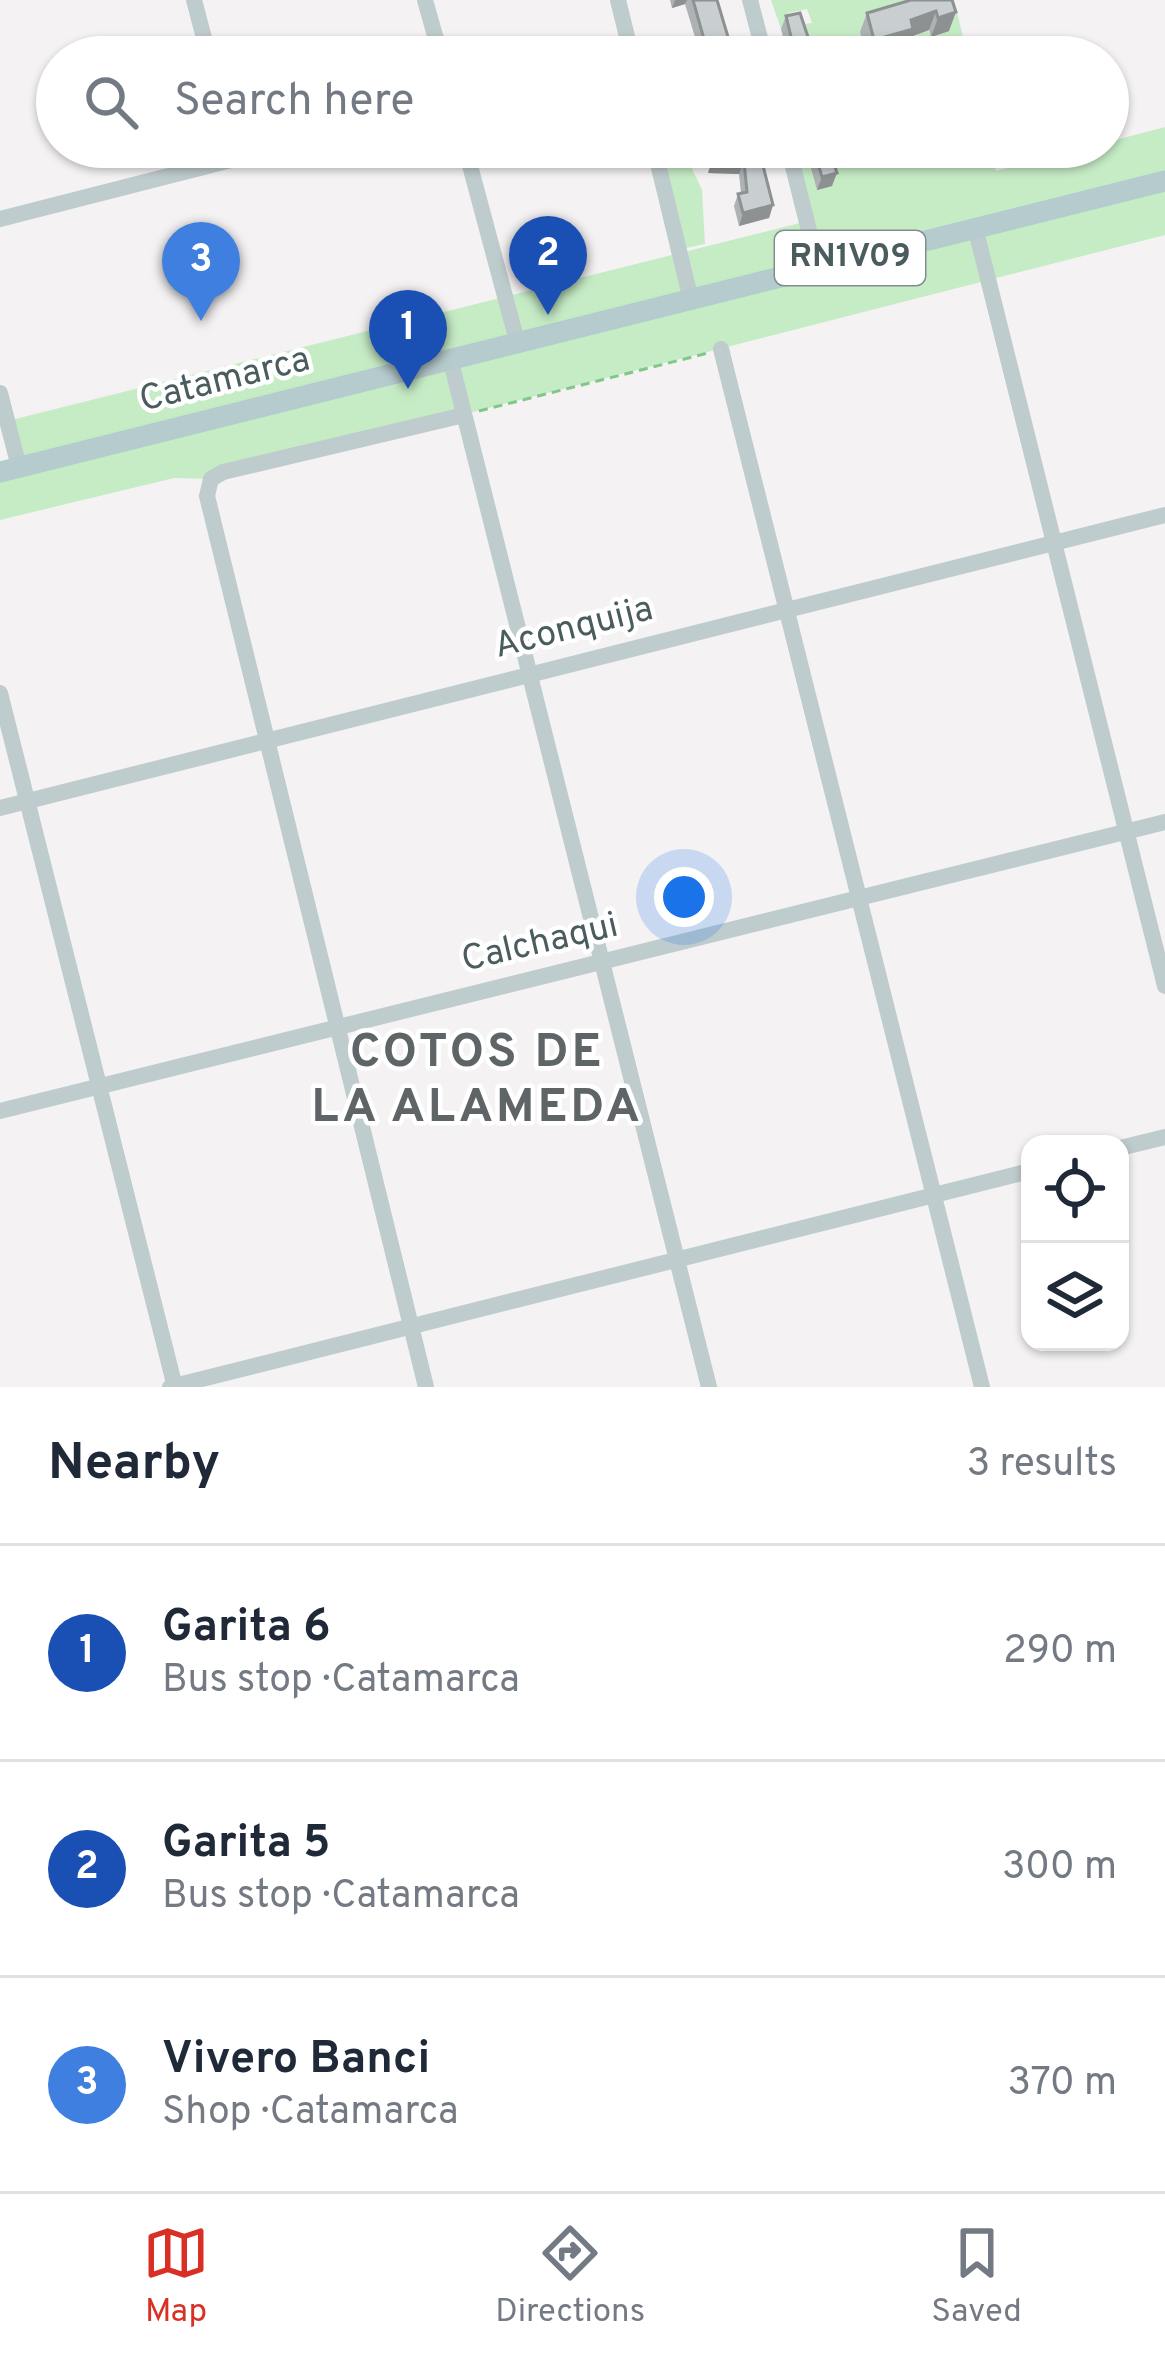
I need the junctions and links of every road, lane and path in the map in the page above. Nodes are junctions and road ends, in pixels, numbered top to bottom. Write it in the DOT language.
graph roads {
  1 [pos="194,0"];
  2 [pos="425,0"];
  3 [pos="618,0"];
  4 [pos="750,0"];
  5 [pos="203,36"];
  6 [pos="435,36"];
  7 [pos="627,36"];
  8 [pos="759,36"];
  9 [pos="180,168"];
  10 [pos="471,168"];
  11 [pos="659,168"];
  12 [pos="793,168"];
  13 [pos="1165,181"];
  14 [pos="0,219"];
  15 [pos="975,227"];
  16 [pos="818,266"];
  17 [pos="690,296"];
  18 [pos="518,341"];
  19 [pos="722,349"];
  20 [pos="450,358"];
  21 [pos="1,405"];
  22 [pos="464,415"];
  23 [pos="9,470"];
  24 [pos="1165,515"];
  25 [pos="1054,543"];
  26 [pos="787,610"];
  27 [pos="530,675"];
  28 [pos="0,693"];
  29 [pos="263,740"];
  30 [pos="27,801"];
  31 [pos="0,808"];
  32 [pos="1165,822"];
  33 [pos="1127,832"];
  34 [pos="860,899"];
  35 [pos="602,963"];
  36 [pos="1165,986"];
  37 [pos="335,1026"];
  38 [pos="100,1085"];
  39 [pos="0,1111"];
  40 [pos="1165,1137"];
  41 [pos="1129,1146"];
  42 [pos="1021,1173"];
  43 [pos="934,1195"];
  44 [pos="676,1260"];
  45 [pos="411,1327"];
  46 [pos="174,1387"];
  47 [pos="426,1387"];
  48 [pos="709,1387"];
  49 [pos="982,1387"];
  1 -- 5 [label="street"];
  2 -- 6 [label="street"];
  3 -- 7 [label="street"];
  4 -- 8 [label="street"];
  9 -- 14 [label="street"];
  10 -- 18 [label="street"];
  11 -- 17 [label="street"];
  12 -- 16 [label="street"];
  13 -- 15 [label="main road, Catamarca / RN1V09"];
  15 -- 16 [label="main road, Catamarca / RN1V09"];
  15 -- 25 [label="street"];
  16 -- 17 [label="main road, Catamarca / RN1V09"];
  17 -- 18 [label="main road, Catamarca / RN1V09"];
  18 -- 20 [label="main road, Catamarca / RN1V09"];
  19 -- 22 [label="path"];
  19 -- 26 [label="street"];
  20 -- 22 [label="street"];
  20 -- 23 [label="main road, Catamarca / RN1V09"];
  21 -- 23 [label="street"];
  22 -- 27 [label="street"];
  22 -- 29 [label="street"];
  24 -- 25 [label="street, Aconquija"];
  25 -- 26 [label="street, Aconquija"];
  25 -- 33 [label="street"];
  26 -- 27 [label="street, Aconquija"];
  26 -- 34 [label="street"];
  27 -- 29 [label="street, Aconquija"];
  27 -- 35 [label="street"];
  28 -- 30 [label="street"];
  29 -- 30 [label="street, Aconquija"];
  29 -- 37 [label="street"];
  30 -- 31 [label="street, Aconquija"];
  30 -- 38 [label="street"];
  32 -- 33 [label="street, Calchaqui"];
  33 -- 34 [label="street, Calchaqui"];
  33 -- 36 [label="street"];
  34 -- 35 [label="street, Calchaqui"];
  34 -- 43 [label="street"];
  35 -- 37 [label="street, Calchaqui"];
  35 -- 44 [label="street"];
  37 -- 38 [label="street, Calchaqui"];
  37 -- 45 [label="street"];
  38 -- 39 [label="street, Calchaqui"];
  38 -- 46 [label="street"];
  40 -- 41 [label="street"];
  42 -- 43 [label="street"];
  43 -- 44 [label="street"];
  43 -- 49 [label="street"];
  44 -- 45 [label="street"];
  44 -- 48 [label="street"];
  45 -- 46 [label="street"];
  45 -- 47 [label="street"];
}
